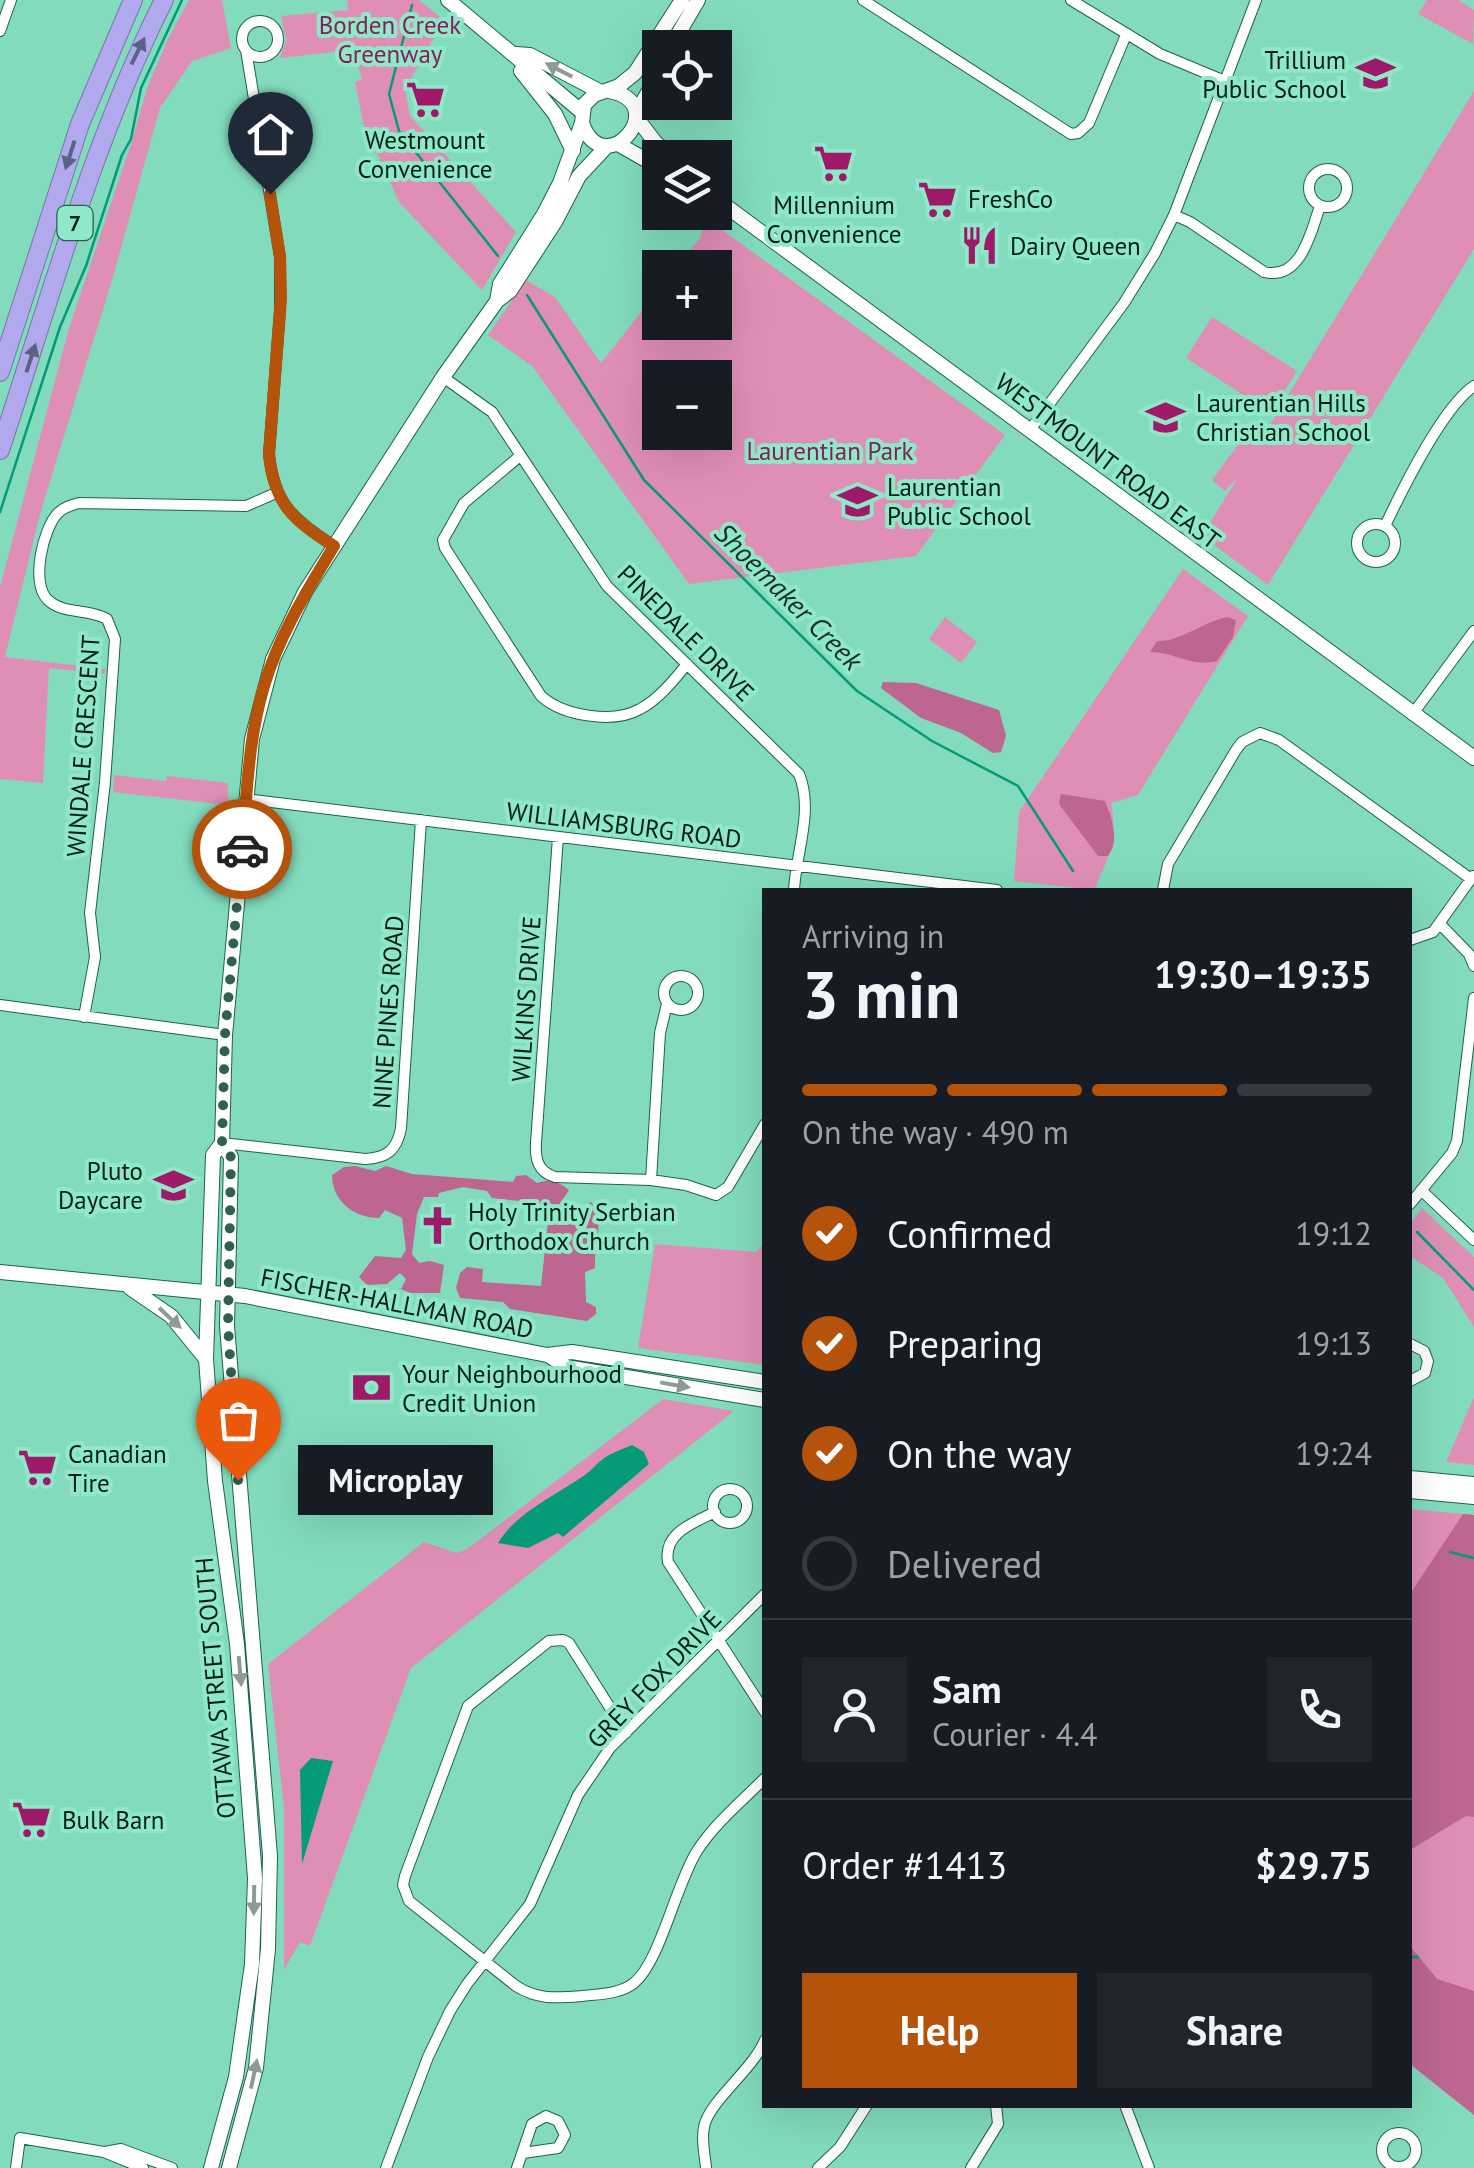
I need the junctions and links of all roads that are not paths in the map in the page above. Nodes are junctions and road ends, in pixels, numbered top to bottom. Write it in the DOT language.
graph roads {
  1 [pos="12,0"];
  2 [pos="133,0"];
  3 [pos="164,0"];
  4 [pos="448,0"];
  5 [pos="682,0"];
  6 [pos="698,0"];
  7 [pos="863,0"];
  8 [pos="1071,0"];
  9 [pos="1256,0"];
  10 [pos="680,30"];
  11 [pos="0,31"];
  12 [pos="1126,36"];
  13 [pos="510,49"];
  14 [pos="246,50"];
  15 [pos="1225,82"];
  16 [pos="605,91"];
  17 [pos="642,104"];
  18 [pos="636,115"];
  19 [pos="582,118"];
  20 [pos="654,140"];
  21 [pos="618,147"];
  22 [pos="572,150"];
  23 [pos="642,159"];
  24 [pos="1320,206"];
  25 [pos="732,211"];
  26 [pos="1174,215"];
  27 [pos="497,301"];
  28 [pos="0,372"];
  29 [pos="443,377"];
  30 [pos="1474,386"];
  31 [pos="1030,430"];
  32 [pos="0,450"];
  33 [pos="520,456"];
  34 [pos="276,493"];
  35 [pos="1385,526"];
  36 [pos="334,546"];
  37 [pos="1472,637"];
  38 [pos="687,664"];
  39 [pos="1412,715"];
  40 [pos="1474,758"];
  41 [pos="246,798"];
  42 [pos="421,820"];
  43 [pos="558,837"];
  44 [pos="797,865"];
  45 [pos="1473,877"];
  46 [pos="794,888"];
  47 [pos="982,888"];
  48 [pos="1163,888"];
  49 [pos="1440,924"];
  50 [pos="1412,939"];
  51 [pos="1474,966"];
  52 [pos="1474,998"];
  53 [pos="667,1004"];
  54 [pos="0,1005"];
  55 [pos="84,1017"];
  56 [pos="225,1035"];
  57 [pos="1470,1076"];
  58 [pos="762,1129"];
  59 [pos="222,1144"];
  60 [pos="651,1180"];
  61 [pos="1421,1190"];
  62 [pos="1412,1201"];
  63 [pos="1474,1240"];
  64 [pos="0,1272"];
  65 [pos="125,1286"];
  66 [pos="208,1291"];
  67 [pos="229,1295"];
  68 [pos="1412,1345"];
  69 [pos="547,1355"];
  70 [pos="206,1358"];
  71 [pos="1412,1379"];
  72 [pos="762,1382"];
  73 [pos="762,1400"];
  74 [pos="1412,1478"];
  75 [pos="1474,1484"];
  76 [pos="1412,1491"];
  77 [pos="1474,1498"];
  78 [pos="714,1512"];
  79 [pos="762,1597"];
  80 [pos="719,1641"];
  81 [pos="762,1707"];
  82 [pos="626,1733"];
  83 [pos="762,1781"];
  84 [pos="484,1961"];
  85 [pos="762,2046"];
  86 [pos="866,2108"];
  87 [pos="996,2108"];
  88 [pos="1126,2108"];
  89 [pos="104,2152"];
  90 [pos="523,2153"];
  91 [pos="16,2168"];
  92 [pos="116,2168"];
  93 [pos="143,2168"];
  94 [pos="172,2168"];
  95 [pos="211,2168"];
  96 [pos="230,2168"];
  97 [pos="386,2168"];
  98 [pos="517,2168"];
  99 [pos="706,2168"];
  100 [pos="818,2168"];
  101 [pos="971,2168"];
  102 [pos="1149,2168"];
  1 -- 11 [label="street"];
  2 -- 28 [label="highway, 7, one-way"];
  32 -- 3 [label="highway, 7, one-way"];
  4 -- 13 [label="main road"];
  5 -- 16 [label="main road"];
  6 -- 10 [label="main road"];
  7 -- 12 [label="street"];
  8 -- 12 [label="street"];
  9 -- 15 [label="street"];
  12 -- 15 [label="street"];
  16 -- 13 [label="main road, one-way"];
  13 -- 19 [label="main road"];
  13 -- 22 [label="main road"];
  14 -- 34 [label="street"];
  15 -- 26 [label="street"];
  16 -- 18 [label="main road"];
  16 -- 19 [label="main road"];
  17 -- 18 [label="main road"];
  18 -- 20 [label="main road"];
  18 -- 21 [label="main road"];
  19 -- 21 [label="main road"];
  19 -- 22 [label="main road"];
  21 -- 23 [label="main road"];
  21 -- 27 [label="main road"];
  22 -- 27 [label="main road"];
  24 -- 26 [label="street"];
  25 -- 31 [label="main road, WESTMOUNT ROAD EAST"];
  26 -- 31 [label="street"];
  27 -- 29 [label="main road, OTTAWA STREET SOUTH"];
  29 -- 33 [label="street, PINEDALE DRIVE"];
  29 -- 36 [label="main road, OTTAWA STREET SOUTH"];
  30 -- 35 [label="street"];
  31 -- 39 [label="main road, WESTMOUNT ROAD EAST"];
  33 -- 38 [label="street, PINEDALE DRIVE"];
  33 -- 38 [label="street"];
  34 -- 36 [label="street"];
  34 -- 55 [label="street, WINDALE CRESCENT"];
  36 -- 41 [label="main road, OTTAWA STREET SOUTH"];
  37 -- 39 [label="street"];
  38 -- 44 [label="street, PINEDALE DRIVE"];
  39 -- 40 [label="main road, WESTMOUNT ROAD EAST"];
  41 -- 42 [label="street, WILLIAMSBURG ROAD"];
  41 -- 56 [label="main road, OTTAWA STREET SOUTH"];
  42 -- 43 [label="street, WILLIAMSBURG ROAD"];
  42 -- 59 [label="street, NINE PINES ROAD"];
  43 -- 44 [label="street, WILLIAMSBURG ROAD"];
  43 -- 60 [label="street, WILKINS DRIVE"];
  44 -- 46 [label="street, PINEDALE DRIVE"];
  44 -- 47 [label="street, WILLIAMSBURG ROAD"];
  45 -- 48 [label="street"];
  45 -- 49 [label="street"];
  49 -- 50 [label="street"];
  49 -- 51 [label="street"];
  52 -- 57 [label="street"];
  53 -- 60 [label="street"];
  54 -- 55 [label="street"];
  55 -- 56 [label="street"];
  56 -- 59 [label="main road, OTTAWA STREET SOUTH"];
  57 -- 61 [label="street"];
  58 -- 60 [label="street"];
  59 -- 66 [label="main road, OTTAWA STREET SOUTH"];
  59 -- 67 [label="main road, OTTAWA STREET SOUTH"];
  61 -- 62 [label="street"];
  61 -- 63 [label="street"];
  64 -- 65 [label="main road, FISCHER-HALLMAN ROAD"];
  65 -- 66 [label="main road, FISCHER-HALLMAN ROAD"];
  65 -- 70 [label="main road, one-way"];
  66 -- 67 [label="main road, FISCHER-HALLMAN ROAD"];
  66 -- 70 [label="main road, OTTAWA STREET SOUTH"];
  67 -- 69 [label="main road, FISCHER-HALLMAN ROAD"];
  96 -- 67 [label="main road, OTTAWA STREET SOUTH, one-way"];
  68 -- 71 [label="street"];
  69 -- 72 [label="main road, FISCHER-HALLMAN ROAD"];
  69 -- 73 [label="main road, FISCHER-HALLMAN ROAD, one-way"];
  70 -- 95 [label="main road, OTTAWA STREET SOUTH, one-way"];
  74 -- 75 [label="main road"];
  76 -- 77 [label="main road"];
  78 -- 80 [label="street"];
  79 -- 80 [label="street, GREY FOX DRIVE"];
  80 -- 81 [label="street"];
  80 -- 82 [label="street, GREY FOX DRIVE"];
  82 -- 84 [label="street, GREY FOX DRIVE"];
  82 -- 84 [label="street"];
  83 -- 84 [label="street"];
  84 -- 97 [label="street, GREY FOX DRIVE"];
  85 -- 99 [label="street"];
  86 -- 100 [label="street"];
  87 -- 101 [label="street"];
  88 -- 102 [label="street"];
  89 -- 91 [label="street"];
  89 -- 92 [label="street"];
  89 -- 93 [label="street"];
  89 -- 94 [label="street"];
  90 -- 90 [label="street"];
  90 -- 98 [label="street"];
}
